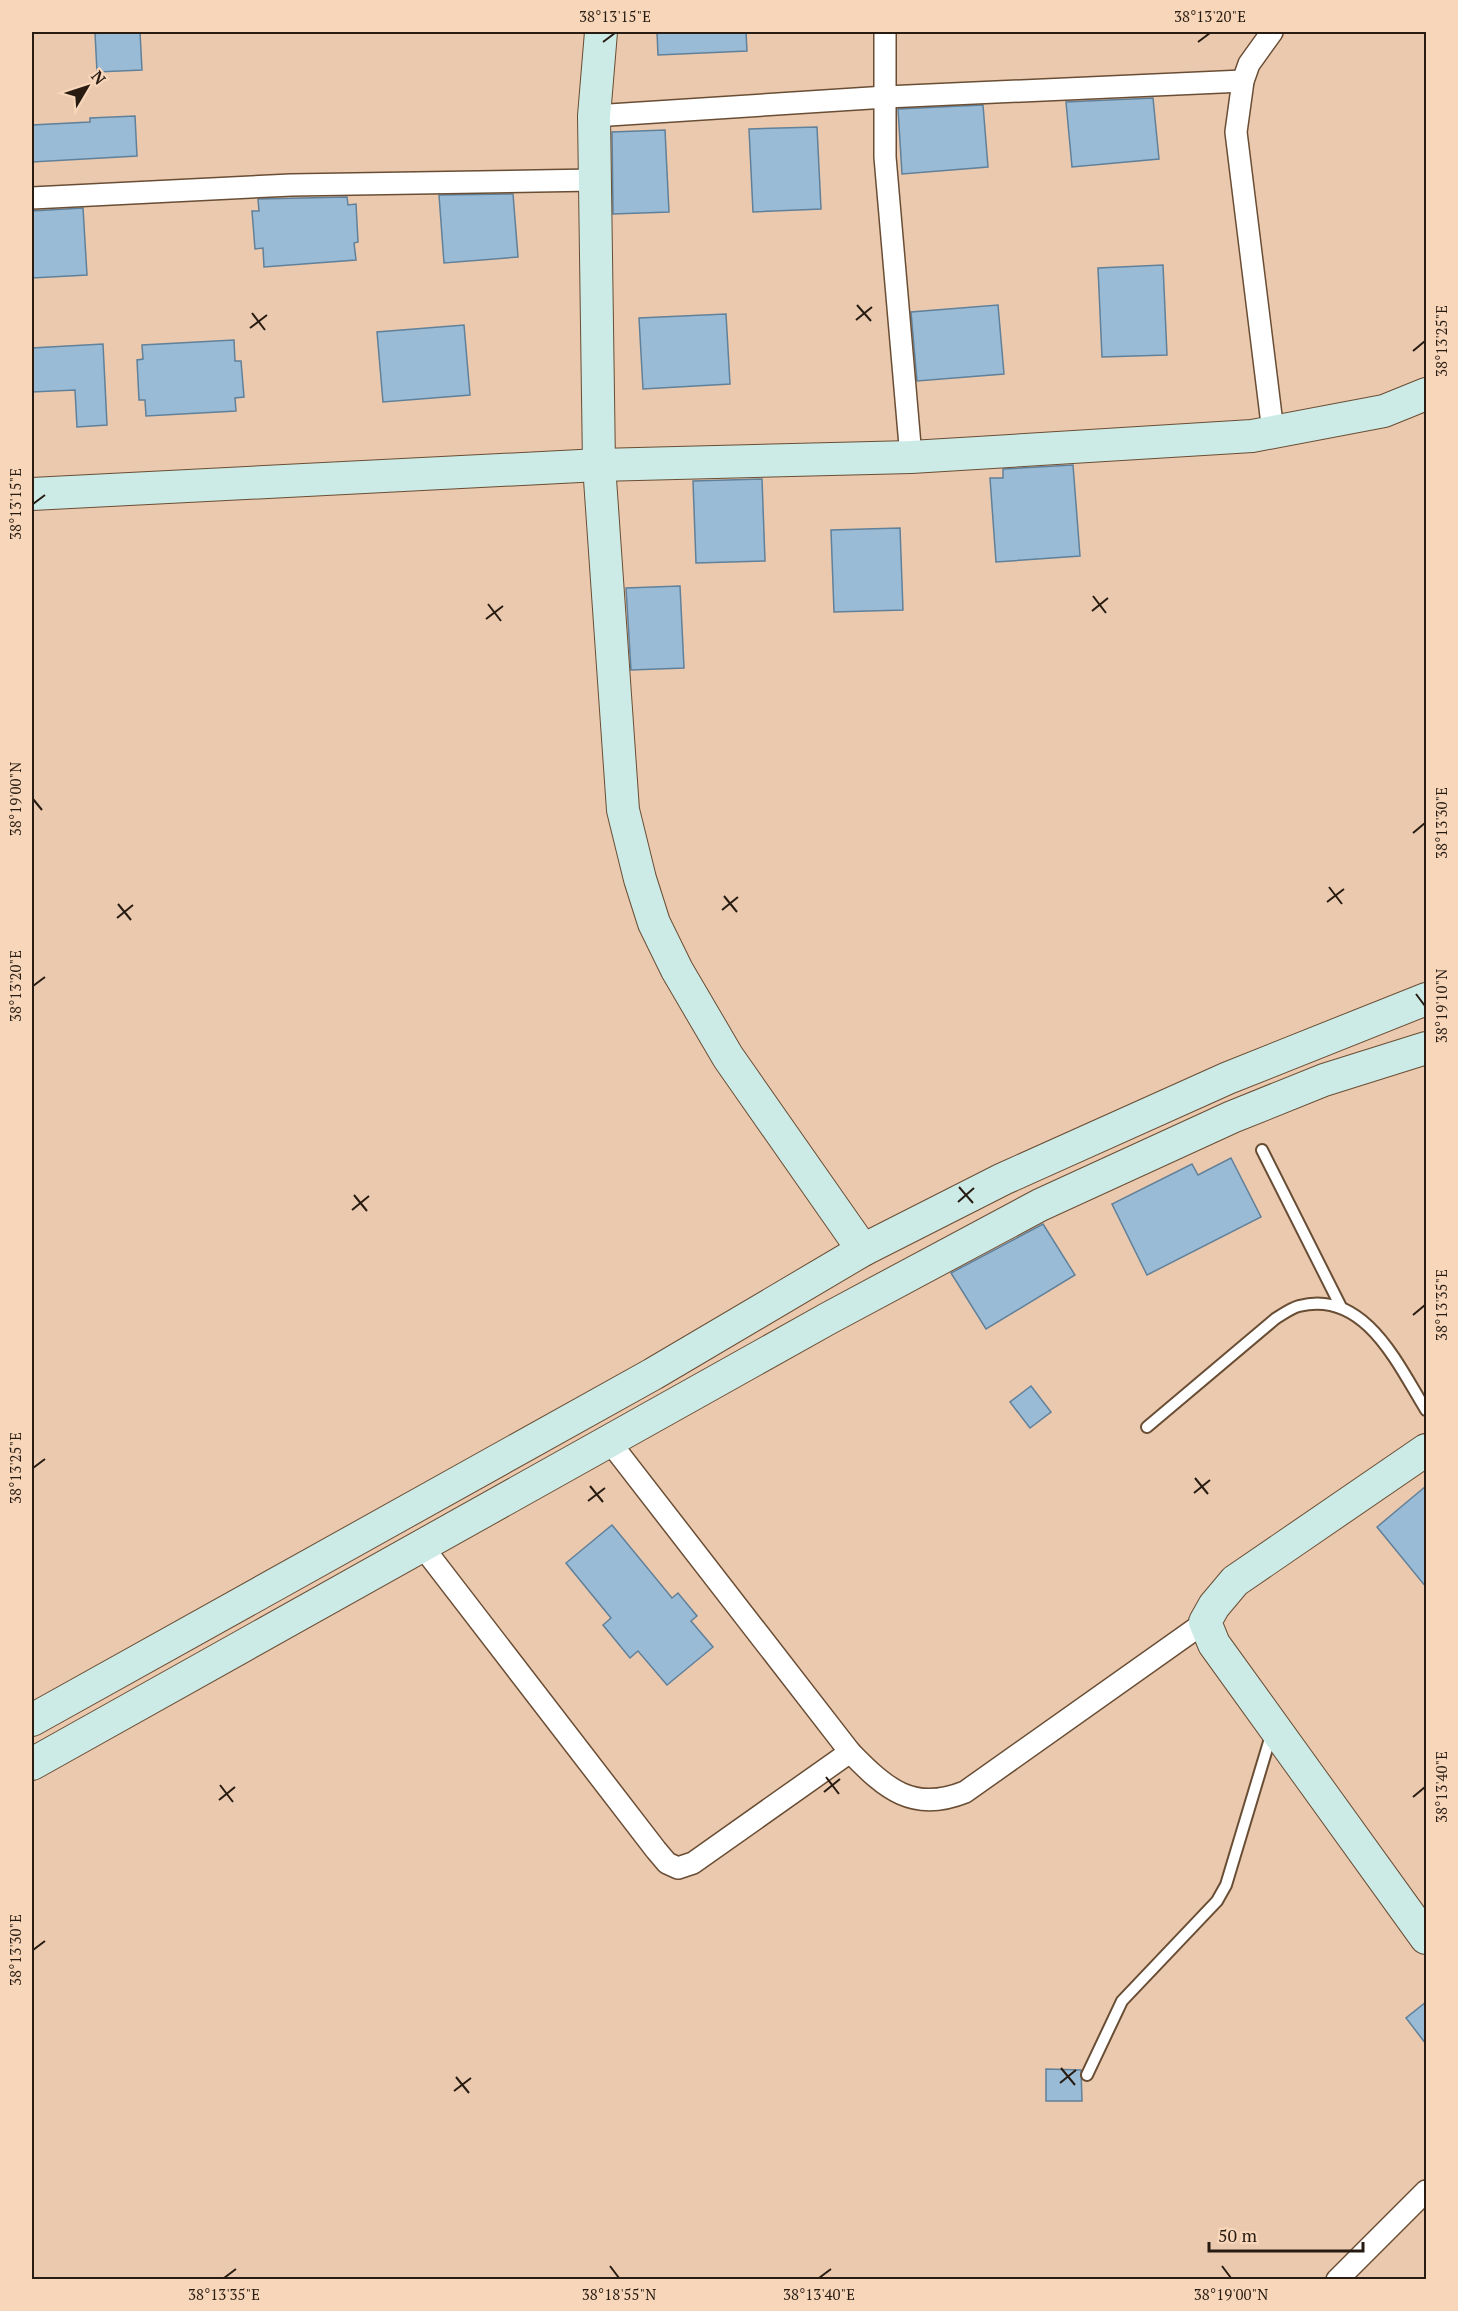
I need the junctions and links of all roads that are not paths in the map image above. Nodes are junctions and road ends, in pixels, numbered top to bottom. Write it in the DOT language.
graph roads {
  1 [pos="601,32"];
  2 [pos="885,32"];
  3 [pos="1272,32"];
  4 [pos="1243,81"];
  5 [pos="886,97"];
  6 [pos="594,116"];
  7 [pos="594,180"];
  8 [pos="32,198"];
  9 [pos="1426,394"];
  10 [pos="1273,432"];
  11 [pos="911,457"];
  12 [pos="598,465"];
  13 [pos="32,494"];
  14 [pos="1426,999"];
  15 [pos="1426,1048"];
  16 [pos="1263,1150"];
  17 [pos="863,1250"];
  18 [pos="1341,1307"];
  19 [pos="1426,1410"];
  20 [pos="1147,1427"];
  21 [pos="609,1441"];
  22 [pos="1426,1450"];
  23 [pos="422,1546"];
  24 [pos="1205,1622"];
  25 [pos="32,1720"];
  26 [pos="1274,1726"];
  27 [pos="850,1752"];
  28 [pos="32,1764"];
  29 [pos="1426,1938"];
  30 [pos="1087,2075"];
  31 [pos="1426,2191"];
  32 [pos="1337,2280"];
  1 -- 6 [label="street"];
  2 -- 5 [label="street"];
  3 -- 4 [label="street"];
  4 -- 5 [label="street"];
  4 -- 10 [label="street"];
  5 -- 6 [label="street"];
  5 -- 11 [label="street"];
  6 -- 7 [label="street"];
  7 -- 8 [label="street"];
  7 -- 12 [label="street"];
  9 -- 10 [label="street"];
  10 -- 11 [label="street"];
  11 -- 12 [label="street"];
  12 -- 13 [label="street"];
  12 -- 17 [label="street"];
  14 -- 17 [label="street"];
  15 -- 21 [label="street"];
  16 -- 18 [label="lane"];
  17 -- 25 [label="street"];
  18 -- 19 [label="lane"];
  18 -- 20 [label="lane"];
  21 -- 23 [label="street"];
  21 -- 27 [label="street"];
  22 -- 24 [label="street"];
  23 -- 27 [label="street"];
  23 -- 28 [label="street"];
  24 -- 26 [label="street"];
  24 -- 27 [label="street"];
  26 -- 29 [label="street"];
  26 -- 30 [label="lane"];
  31 -- 32 [label="street"];
}
